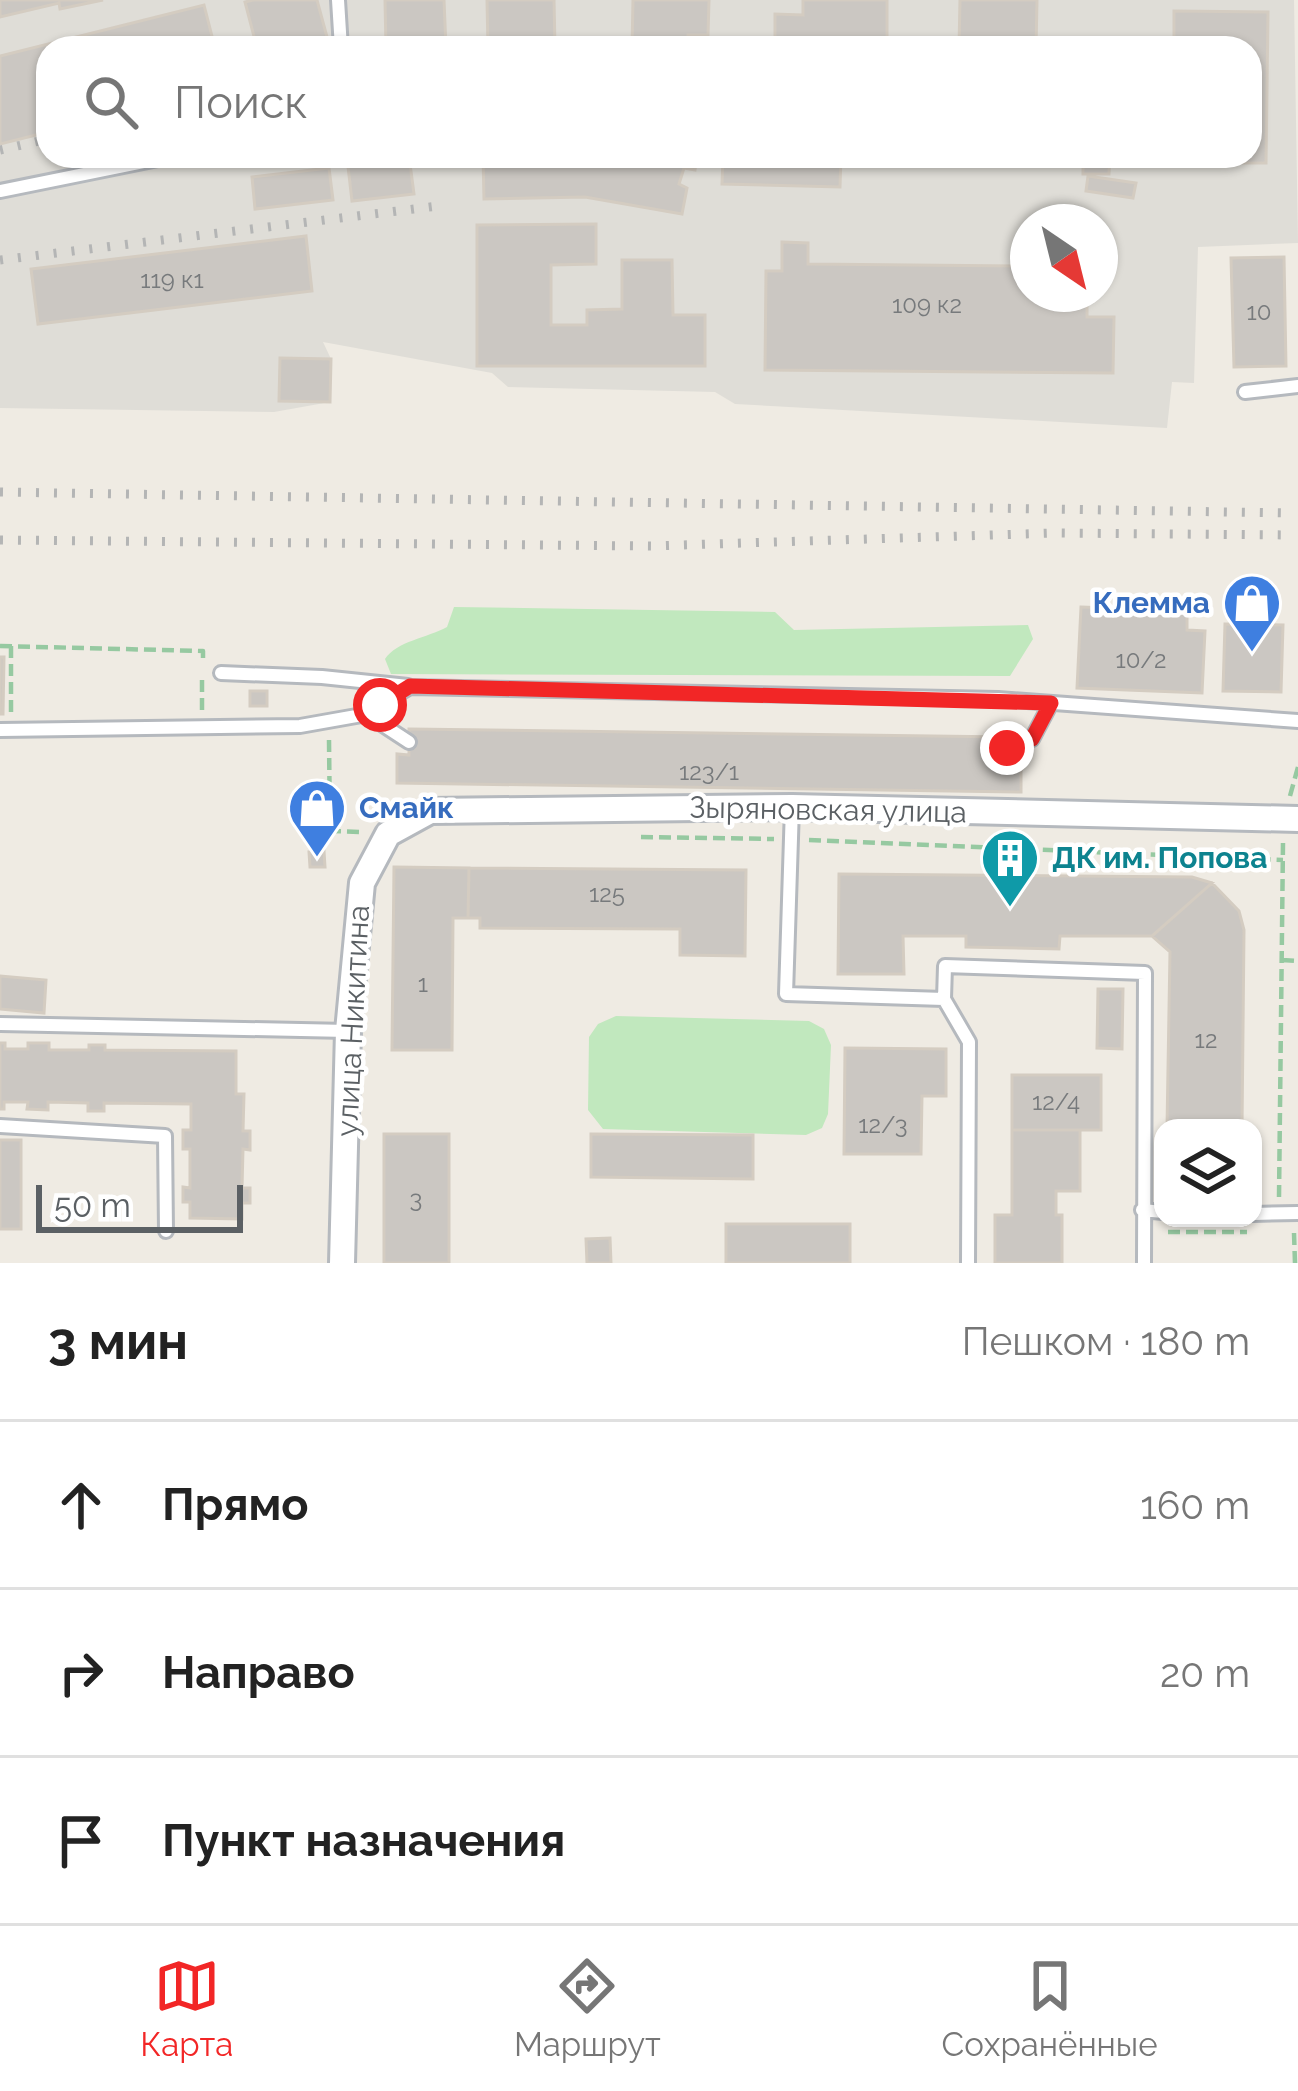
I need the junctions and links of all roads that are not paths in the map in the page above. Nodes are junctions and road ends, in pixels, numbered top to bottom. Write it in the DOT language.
graph roads {
  1 [pos="338,0"];
  2 [pos="340,36"];
  3 [pos="114,168"];
  4 [pos="0,191"];
  5 [pos="1298,386"];
  6 [pos="1245,392"];
  7 [pos="221,674"];
  8 [pos="410,686"];
  9 [pos="1051,703"];
  10 [pos="380,705"];
  11 [pos="1298,721"];
  12 [pos="0,730"];
  13 [pos="409,742"];
  14 [pos="1007,748"];
  15 [pos="792,807"];
  16 [pos="430,811"];
  17 [pos="1291,819"];
  18 [pos="944,999"];
  19 [pos="0,1024"];
  20 [pos="348,1031"];
  21 [pos="0,1126"];
  22 [pos="1142,1210"];
  23 [pos="1154,1211"];
  24 [pos="1298,1213"];
  25 [pos="1262,1214"];
  26 [pos="166,1232"];
  27 [pos="342,1263"];
  28 [pos="968,1263"];
  29 [pos="1144,1263"];
  1 -- 2 [label="lane"];
  3 -- 4 [label="lane"];
  5 -- 6 [label="lane"];
  7 -- 8 [label="lane"];
  8 -- 9 [label="lane"];
  8 -- 10 [label="lane"];
  9 -- 11 [label="lane"];
  9 -- 14 [label="lane"];
  10 -- 12 [label="lane"];
  10 -- 13 [label="lane"];
  15 -- 16 [label="street, Зыряновская улица"];
  15 -- 17 [label="street, Зыряновская улица"];
  15 -- 18 [label="lane"];
  16 -- 20 [label="street, улица Никитина"];
  18 -- 22 [label="lane"];
  18 -- 28 [label="lane"];
  19 -- 20 [label="lane"];
  20 -- 27 [label="street, улица Никитина"];
  21 -- 26 [label="lane"];
  22 -- 23 [label="lane"];
  22 -- 29 [label="lane"];
  24 -- 25 [label="lane"];
}
